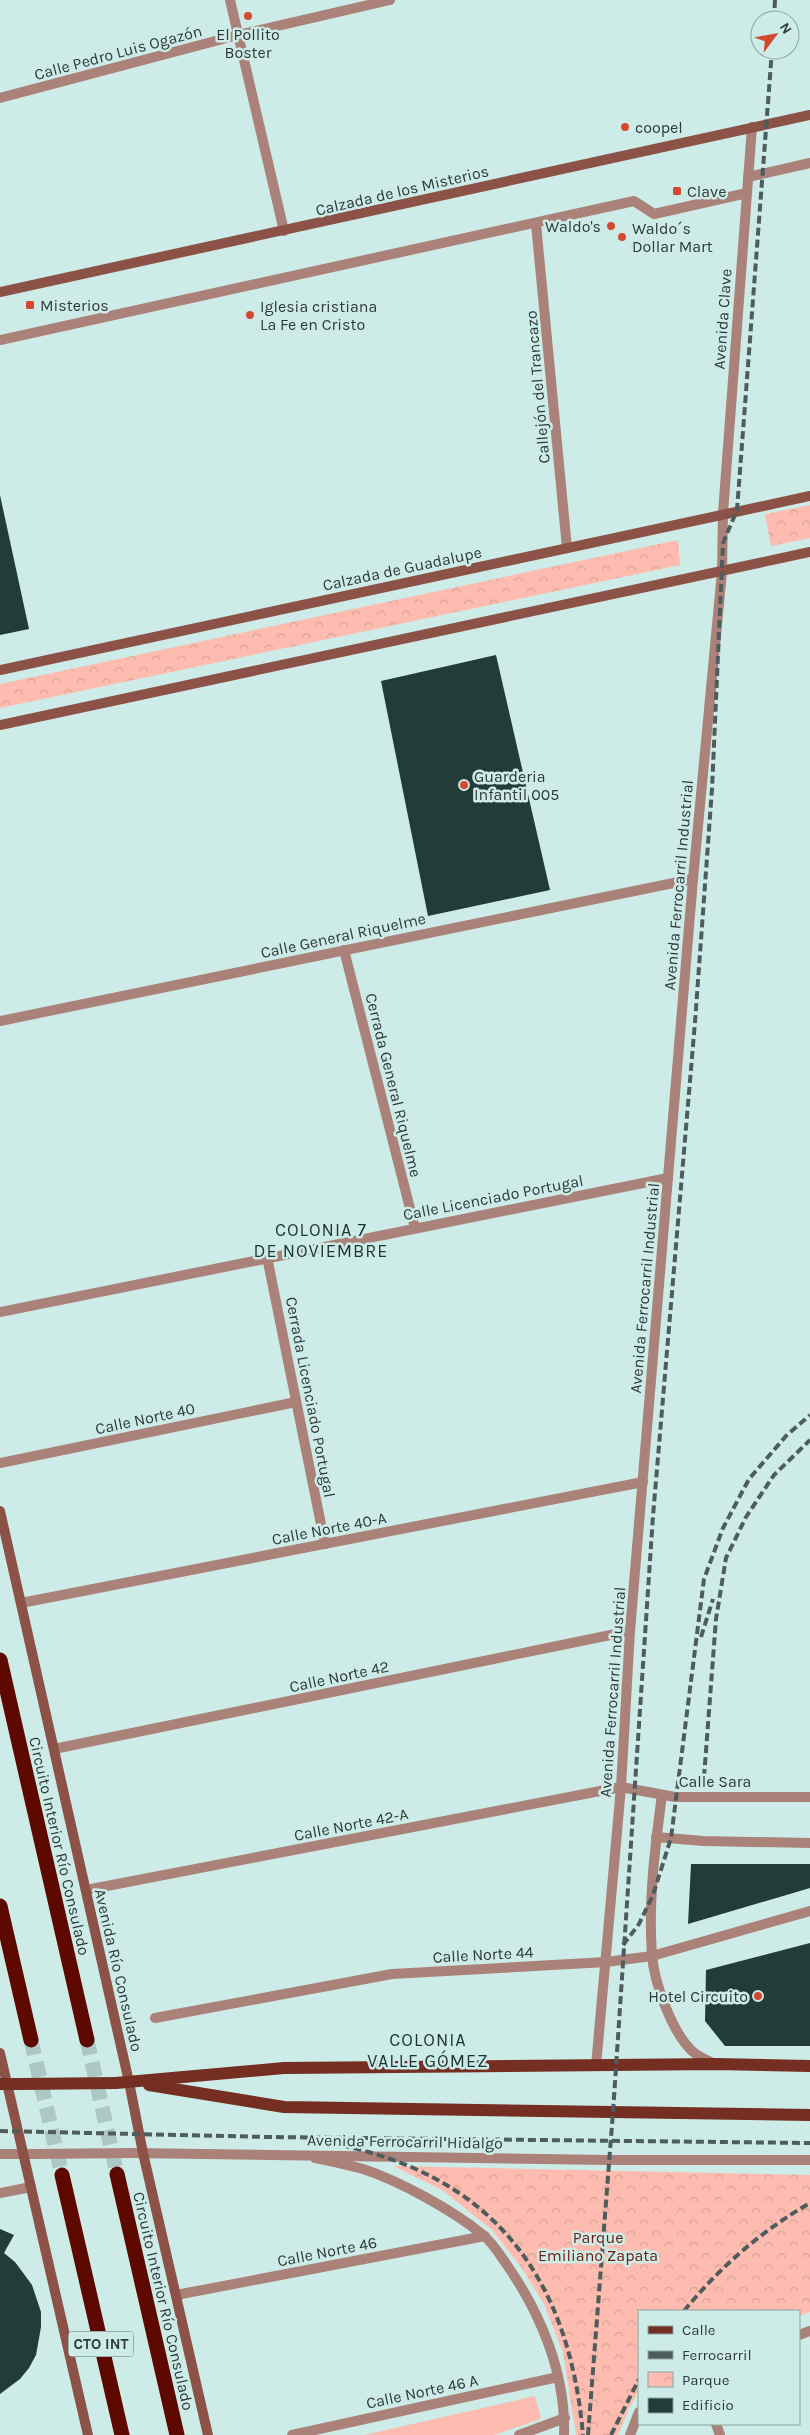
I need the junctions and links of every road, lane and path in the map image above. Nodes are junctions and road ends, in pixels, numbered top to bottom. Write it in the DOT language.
graph roads {
  1 [pos="230,0"];
  2 [pos="390,0"];
  3 [pos="238,36"];
  4 [pos="0,98"];
  5 [pos="810,114"];
  6 [pos="752,127"];
  7 [pos="810,164"];
  8 [pos="748,177"];
  9 [pos="747,193"];
  10 [pos="536,224"];
  11 [pos="284,231"];
  12 [pos="0,292"];
  13 [pos="0,340"];
  14 [pos="810,496"];
  15 [pos="723,514"];
  16 [pos="567,548"];
  17 [pos="810,552"];
  18 [pos="722,572"];
  19 [pos="0,670"];
  20 [pos="0,725"];
  21 [pos="693,879"];
  22 [pos="344,950"];
  23 [pos="0,1021"];
  24 [pos="668,1178"];
  25 [pos="415,1228"];
  26 [pos="267,1257"];
  27 [pos="0,1312"];
  28 [pos="296,1402"];
  29 [pos="0,1463"];
  30 [pos="643,1482"];
  31 [pos="0,1512"];
  32 [pos="325,1544"];
  33 [pos="21,1603"];
  34 [pos="630,1632"];
  35 [pos="0,1660"];
  36 [pos="54,1749"];
  37 [pos="621,1787"];
  38 [pos="662,1795"];
  39 [pos="810,1797"];
  40 [pos="656,1837"];
  41 [pos="810,1842"];
  42 [pos="86,1890"];
  43 [pos="0,1906"];
  44 [pos="810,1911"];
  45 [pos="652,1956"];
  46 [pos="606,1962"];
  47 [pos="155,2018"];
  48 [pos="31,2040"];
  49 [pos="87,2040"];
  50 [pos="0,2053"];
  51 [pos="716,2064"];
  52 [pos="596,2066"];
  53 [pos="810,2066"];
  54 [pos="129,2082"];
  55 [pos="9,2084"];
  56 [pos="810,2115"];
  57 [pos="138,2153"];
  58 [pos="0,2154"];
  59 [pos="23,2154"];
  60 [pos="310,2156"];
  61 [pos="810,2160"];
  62 [pos="117,2174"];
  63 [pos="62,2175"];
  64 [pos="31,2187"];
  65 [pos="0,2193"];
  66 [pos="485,2236"];
  67 [pos="176,2295"];
  68 [pos="558,2376"];
  69 [pos="638,2415"];
  70 [pos="565,2418"];
  71 [pos="88,2435"];
  72 [pos="122,2435"];
  73 [pos="177,2435"];
  74 [pos="208,2435"];
  75 [pos="292,2435"];
  76 [pos="519,2435"];
  77 [pos="564,2435"];
  78 [pos="630,2435"];
  1 -- 3 [label="street"];
  2 -- 3 [label="street, Calle Pedro Luis Ogazón"];
  3 -- 4 [label="street, Calle Pedro Luis Ogazón"];
  3 -- 11 [label="street"];
  5 -- 6 [label="main road, Calzada de los Misterios"];
  6 -- 8 [label="street, Avenida Clave"];
  6 -- 11 [label="main road, Calzada de los Misterios"];
  7 -- 8 [label="street"];
  8 -- 9 [label="street, Avenida Clave"];
  9 -- 10 [label="street"];
  9 -- 15 [label="street, Avenida Clave"];
  10 -- 13 [label="street"];
  10 -- 16 [label="street, Callejón del Trancazo"];
  11 -- 12 [label="main road, Calzada de los Misterios"];
  14 -- 15 [label="main road, Calzada de Guadalupe"];
  15 -- 16 [label="main road, Calzada de Guadalupe"];
  15 -- 18 [label="street, Avenida Ferrocarril Industrial"];
  16 -- 19 [label="main road, Calzada de Guadalupe"];
  17 -- 18 [label="main road"];
  18 -- 20 [label="main road"];
  18 -- 21 [label="street, Avenida Ferrocarril Industrial"];
  21 -- 22 [label="street, Calle General Riquelme"];
  21 -- 24 [label="street, Avenida Ferrocarril Industrial"];
  22 -- 23 [label="street, Calle General Riquelme"];
  22 -- 25 [label="street, Cerrada General Riquelme"];
  24 -- 25 [label="street, Calle Licenciado Portugal"];
  24 -- 30 [label="street, Avenida Ferrocarril Industrial"];
  25 -- 26 [label="street, Calle Licenciado Portugal"];
  26 -- 27 [label="street, Calle Licenciado Portugal"];
  26 -- 28 [label="street, Cerrada Licenciado Portugal"];
  28 -- 29 [label="street, Calle Norte 40"];
  28 -- 32 [label="street, Cerrada Licenciado Portugal"];
  30 -- 32 [label="street, Calle Norte 40-A"];
  30 -- 34 [label="street, Avenida Ferrocarril Industrial"];
  31 -- 33 [label="main road, Avenida Río Consulado"];
  32 -- 33 [label="street, Calle Norte 40-A"];
  33 -- 36 [label="main road, Avenida Río Consulado"];
  34 -- 36 [label="street, Calle Norte 42"];
  34 -- 37 [label="street, Avenida Ferrocarril Industrial"];
  35 -- 49 [label="highway, Circuito Interior Río Consulado"];
  36 -- 42 [label="main road, Avenida Río Consulado"];
  37 -- 38 [label="street, Calle Sara"];
  37 -- 42 [label="street, Calle Norte 42-A"];
  37 -- 46 [label="street, Avenida Ferrocarril Industrial"];
  38 -- 39 [label="street, Calle Sara"];
  38 -- 40 [label="street"];
  40 -- 41 [label="street"];
  40 -- 45 [label="street"];
  42 -- 54 [label="main road, Avenida Río Consulado"];
  43 -- 48 [label="highway"];
  44 -- 45 [label="street, Calle Norte 44"];
  45 -- 46 [label="street, Calle Norte 44"];
  45 -- 51 [label="street"];
  46 -- 47 [label="street, Calle Norte 44"];
  46 -- 52 [label="street, Avenida Ferrocarril Industrial"];
  50 -- 55 [label="main road, CTO INT"];
  51 -- 52 [label="main road, Avenida Ferrocarril Hidalgo"];
  51 -- 53 [label="main road, Avenida Ferrocarril Hidalgo"];
  52 -- 54 [label="main road, Avenida Ferrocarril Hidalgo"];
  54 -- 55 [label="main road, Avenida Ferrocarril Hidalgo, bridge"];
  54 -- 56 [label="main road, Avenida Ferrocarril Hidalgo"];
  54 -- 57 [label="main road, Avenida Río Consulado"];
  55 -- 59 [label="main road, CTO INT"];
  57 -- 59 [label="street, Avenida Ferrocarril Hidalgo, bridge"];
  57 -- 60 [label="street, Avenida Ferrocarril Hidalgo"];
  57 -- 67 [label="main road, Avenida Río Consulado"];
  58 -- 59 [label="street, Avenida Ferrocarril Hidalgo"];
  59 -- 64 [label="main road, CTO INT"];
  60 -- 61 [label="street, Avenida Ferrocarril Hidalgo"];
  60 -- 66 [label="street"];
  62 -- 73 [label="highway, Circuito Interior Río Consulado / CTO INT"];
  63 -- 72 [label="highway, CTO INT"];
  64 -- 65 [label="street"];
  64 -- 71 [label="main road, CTO INT"];
  66 -- 67 [label="street, Calle Norte 46"];
  66 -- 68 [label="street"];
  67 -- 74 [label="main road, Avenida Río Consulado"];
  68 -- 70 [label="street"];
  68 -- 75 [label="street, Calle Norte 46 A"];
  69 -- 78 [label="street"];
  70 -- 76 [label="street"];
  70 -- 77 [label="street"];
}
